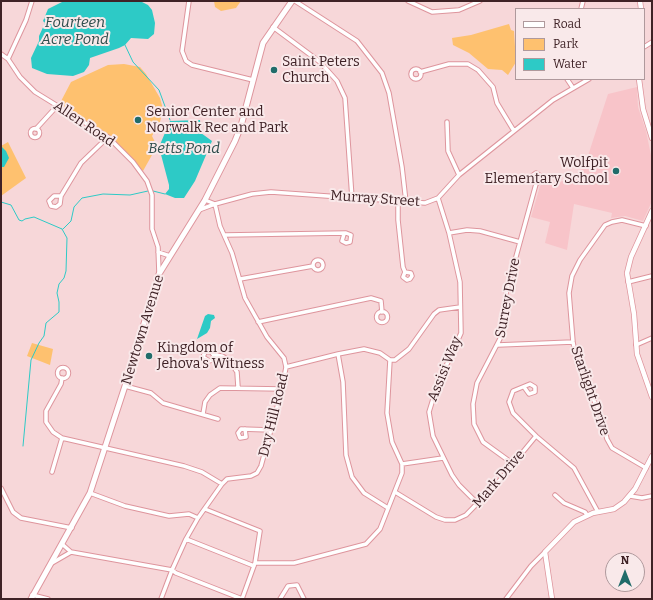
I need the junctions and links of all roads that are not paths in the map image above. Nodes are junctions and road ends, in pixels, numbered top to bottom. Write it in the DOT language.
graph roads {
  1 [pos="32,1"];
  2 [pos="189,1"];
  3 [pos="292,1"];
  4 [pos="295,1"];
  5 [pos="409,1"];
  6 [pos="480,1"];
  7 [pos="273,27"];
  8 [pos="1,54"];
  9 [pos="8,59"];
  10 [pos="420,72"];
  11 [pos="253,80"];
  12 [pos="568,80"];
  13 [pos="587,80"];
  14 [pos="639,80"];
  15 [pos="572,88"];
  16 [pos="57,106"];
  17 [pos="447,122"];
  18 [pos="36,129"];
  19 [pos="514,131"];
  20 [pos="108,137"];
  21 [pos="652,138"];
  22 [pos="459,175"];
  23 [pos="536,184"];
  24 [pos="61,196"];
  25 [pos="352,198"];
  26 [pos="438,198"];
  27 [pos="205,200"];
  28 [pos="398,202"];
  29 [pos="406,202"];
  30 [pos="215,204"];
  31 [pos="199,210"];
  32 [pos="652,212"];
  33 [pos="646,226"];
  34 [pos="449,233"];
  35 [pos="344,234"];
  36 [pos="225,235"];
  37 [pos="520,242"];
  38 [pos="158,252"];
  39 [pos="170,256"];
  40 [pos="313,266"];
  41 [pos="405,272"];
  42 [pos="159,274"];
  43 [pos="652,276"];
  44 [pos="240,279"];
  45 [pos="628,282"];
  46 [pos="460,307"];
  47 [pos="382,312"];
  48 [pos="258,322"];
  49 [pos="652,338"];
  50 [pos="573,342"];
  51 [pos="498,345"];
  52 [pos="636,345"];
  53 [pos="214,354"];
  54 [pos="338,354"];
  55 [pos="390,360"];
  56 [pos="286,367"];
  57 [pos="62,378"];
  58 [pos="125,386"];
  59 [pos="238,387"];
  60 [pos="524,387"];
  61 [pos="282,389"];
  62 [pos="652,397"];
  63 [pos="202,414"];
  64 [pos="218,419"];
  65 [pos="245,430"];
  66 [pos="271,430"];
  67 [pos="536,436"];
  68 [pos="62,438"];
  69 [pos="104,447"];
  70 [pos="652,456"];
  71 [pos="444,458"];
  72 [pos="512,463"];
  73 [pos="402,464"];
  74 [pos="646,468"];
  75 [pos="52,472"];
  76 [pos="222,484"];
  77 [pos="1,488"];
  78 [pos="395,492"];
  79 [pos="90,493"];
  80 [pos="555,495"];
  81 [pos="630,496"];
  82 [pos="652,496"];
  83 [pos="478,504"];
  84 [pos="388,508"];
  85 [pos="205,509"];
  86 [pos="598,512"];
  87 [pos="587,515"];
  88 [pos="198,518"];
  89 [pos="72,528"];
  90 [pos="186,539"];
  91 [pos="62,544"];
  92 [pos="71,552"];
  93 [pos="545,552"];
  94 [pos="51,563"];
  95 [pos="254,565"];
  96 [pos="172,570"];
  97 [pos="31,597"];
  98 [pos="48,599"];
  99 [pos="161,599"];
  100 [pos="242,599"];
  101 [pos="280,599"];
  102 [pos="304,599"];
  103 [pos="506,599"];
  104 [pos="552,599"];
  1 -- 9 [label="street"];
  2 -- 11 [label="street"];
  3 -- 7 [label="main road, Newtown Avenue"];
  4 -- 29 [label="street"];
  5 -- 6 [label="street"];
  7 -- 11 [label="main road, Newtown Avenue"];
  7 -- 25 [label="street"];
  8 -- 9 [label="street, Allen Road"];
  9 -- 16 [label="street, Allen Road"];
  10 -- 19 [label="street"];
  11 -- 27 [label="main road, Newtown Avenue"];
  12 -- 15 [label="street"];
  13 -- 15 [label="street, Murray Street"];
  14 -- 21 [label="street"];
  15 -- 19 [label="street, Murray Street"];
  16 -- 18 [label="street"];
  16 -- 20 [label="street, Allen Road"];
  17 -- 22 [label="street"];
  19 -- 22 [label="street, Murray Street"];
  20 -- 24 [label="street"];
  20 -- 38 [label="street, Allen Road"];
  22 -- 26 [label="street, Murray Street"];
  23 -- 37 [label="street, Surrey Drive"];
  25 -- 28 [label="street, Murray Street"];
  25 -- 30 [label="street, Murray Street"];
  26 -- 29 [label="street, Murray Street"];
  26 -- 34 [label="street, Assisi Way"];
  27 -- 30 [label="street"];
  27 -- 31 [label="main road, Newtown Avenue"];
  28 -- 29 [label="street, Murray Street"];
  28 -- 41 [label="street"];
  30 -- 31 [label="street, Murray Street"];
  30 -- 36 [label="street, Dry Hill Road"];
  31 -- 39 [label="main road, Newtown Avenue"];
  32 -- 33 [label="street"];
  33 -- 45 [label="street"];
  33 -- 50 [label="street, Starlight Drive"];
  34 -- 37 [label="street"];
  34 -- 46 [label="street, Assisi Way"];
  35 -- 36 [label="street"];
  36 -- 44 [label="street, Dry Hill Road"];
  37 -- 51 [label="street, Surrey Drive"];
  38 -- 39 [label="street"];
  38 -- 42 [label="street, Allen Road"];
  39 -- 42 [label="main road, Newtown Avenue"];
  40 -- 44 [label="street"];
  42 -- 58 [label="main road, Newtown Avenue"];
  43 -- 45 [label="street"];
  44 -- 48 [label="street, Dry Hill Road"];
  45 -- 52 [label="street"];
  46 -- 55 [label="street"];
  46 -- 71 [label="street, Assisi Way"];
  47 -- 48 [label="street"];
  48 -- 56 [label="street, Dry Hill Road"];
  49 -- 52 [label="street"];
  50 -- 51 [label="street"];
  50 -- 74 [label="street, Starlight Drive"];
  51 -- 72 [label="street, Surrey Drive"];
  52 -- 62 [label="street"];
  53 -- 59 [label="street"];
  54 -- 55 [label="street"];
  54 -- 56 [label="street"];
  54 -- 84 [label="street"];
  55 -- 73 [label="street"];
  56 -- 61 [label="street, Dry Hill Road"];
  57 -- 68 [label="street"];
  58 -- 63 [label="street"];
  58 -- 69 [label="main road, Newtown Avenue"];
  59 -- 61 [label="street"];
  59 -- 63 [label="street"];
  60 -- 67 [label="street"];
  61 -- 66 [label="street, Dry Hill Road"];
  63 -- 64 [label="street"];
  65 -- 66 [label="street"];
  66 -- 76 [label="street, Dry Hill Road"];
  67 -- 72 [label="street, Mark Drive"];
  67 -- 86 [label="street"];
  68 -- 69 [label="street"];
  68 -- 75 [label="street"];
  69 -- 76 [label="street"];
  69 -- 79 [label="main road, Newtown Avenue"];
  70 -- 74 [label="street"];
  71 -- 73 [label="street"];
  71 -- 83 [label="street, Assisi Way"];
  72 -- 83 [label="street, Mark Drive"];
  73 -- 78 [label="street"];
  74 -- 81 [label="street"];
  76 -- 85 [label="street"];
  77 -- 89 [label="street"];
  78 -- 83 [label="street, Mark Drive"];
  78 -- 84 [label="street"];
  79 -- 88 [label="street"];
  79 -- 89 [label="main road, Newtown Avenue"];
  80 -- 87 [label="street"];
  81 -- 82 [label="street"];
  81 -- 86 [label="street"];
  84 -- 95 [label="street"];
  85 -- 88 [label="street"];
  85 -- 95 [label="street"];
  86 -- 87 [label="street"];
  87 -- 93 [label="street"];
  88 -- 90 [label="street"];
  89 -- 91 [label="main road, Newtown Avenue"];
  90 -- 95 [label="street"];
  90 -- 96 [label="street"];
  91 -- 92 [label="street"];
  91 -- 94 [label="main road, Newtown Avenue"];
  92 -- 94 [label="street"];
  92 -- 96 [label="street"];
  93 -- 103 [label="street"];
  93 -- 104 [label="street"];
  94 -- 97 [label="main road, Newtown Avenue"];
  95 -- 100 [label="street"];
  96 -- 99 [label="street"];
  96 -- 100 [label="street"];
  97 -- 98 [label="street"];
  101 -- 102 [label="street"];
}
